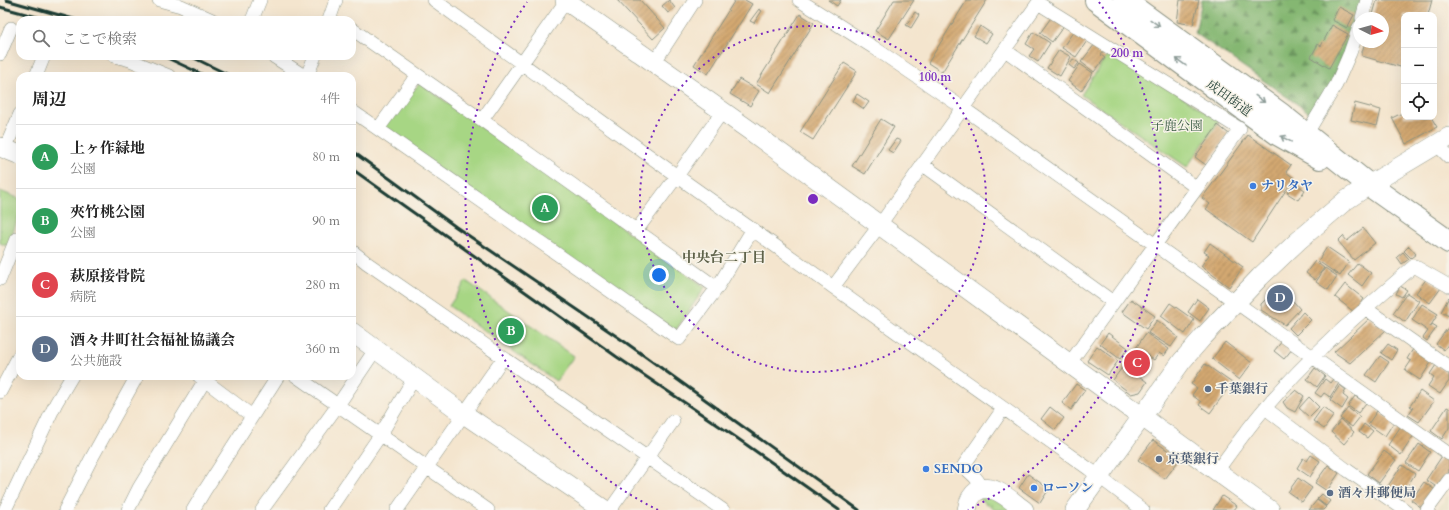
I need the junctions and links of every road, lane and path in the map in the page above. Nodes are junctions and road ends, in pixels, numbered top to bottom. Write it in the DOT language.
graph roads {
  1 [pos="159,0"];
  2 [pos="260,0"];
  3 [pos="336,0"];
  4 [pos="434,0"];
  5 [pos="696,0"];
  6 [pos="799,0"];
  7 [pos="1096,0"];
  8 [pos="1124,0"];
  9 [pos="1367,0"];
  10 [pos="565,1"];
  11 [pos="182,3"];
  12 [pos="1364,12"];
  13 [pos="205,16"];
  14 [pos="254,16"];
  15 [pos="333,16"];
  16 [pos="10,28"];
  17 [pos="356,32"];
  18 [pos="1353,44"];
  19 [pos="1004,50"];
  20 [pos="0,54"];
  21 [pos="42,60"];
  22 [pos="130,60"];
  23 [pos="279,60"];
  24 [pos="313,60"];
  25 [pos="522,63"];
  26 [pos="654,63"];
  27 [pos="38,72"];
  28 [pos="159,72"];
  29 [pos="299,72"];
  30 [pos="307,72"];
  31 [pos="417,75"];
  32 [pos="963,108"];
  33 [pos="722,112"];
  34 [pos="356,114"];
  35 [pos="482,120"];
  36 [pos="16,126"];
  37 [pos="378,129"];
  38 [pos="1306,133"];
  39 [pos="1446,146"];
  40 [pos="8,151"];
  41 [pos="922,164"];
  42 [pos="677,176"];
  43 [pos="1369,185"];
  44 [pos="1198,188"];
  45 [pos="879,226"];
  46 [pos="753,230"];
  47 [pos="636,231"];
  48 [pos="16,239"];
  49 [pos="1449,242"];
  50 [pos="1155,245"];
  51 [pos="356,254"];
  52 [pos="0,279"];
  53 [pos="1449,286"];
  54 [pos="833,287"];
  55 [pos="717,288"];
  56 [pos="1113,302"];
  57 [pos="1235,302"];
  58 [pos="1365,308"];
  59 [pos="356,335"];
  60 [pos="375,350"];
  61 [pos="1312,357"];
  62 [pos="503,358"];
  63 [pos="16,362"];
  64 [pos="1069,364"];
  65 [pos="1449,367"];
  66 [pos="356,378"];
  67 [pos="414,378"];
  68 [pos="70,380"];
  69 [pos="135,380"];
  70 [pos="201,380"];
  71 [pos="205,380"];
  72 [pos="275,380"];
  73 [pos="302,380"];
  74 [pos="355,380"];
  75 [pos="0,392"];
  76 [pos="338,405"];
  77 [pos="1264,408"];
  78 [pos="1003,409"];
  79 [pos="464,414"];
  80 [pos="252,416"];
  81 [pos="1142,416"];
  82 [pos="673,421"];
  83 [pos="381,434"];
  84 [pos="1449,454"];
  85 [pos="648,458"];
  86 [pos="427,466"];
  87 [pos="1217,471"];
  88 [pos="1098,476"];
  89 [pos="1449,480"];
  90 [pos="982,489"];
  91 [pos="8,509"];
  92 [pos="65,510"];
  93 [pos="128,510"];
  94 [pos="193,510"];
  95 [pos="262,510"];
  96 [pos="329,510"];
  97 [pos="397,510"];
  98 [pos="488,510"];
  99 [pos="605,510"];
  100 [pos="610,510"];
  101 [pos="723,510"];
  102 [pos="967,510"];
  103 [pos="1024,510"];
  104 [pos="1075,510"];
  105 [pos="1143,510"];
  106 [pos="1270,510"];
  107 [pos="1405,510"];
  108 [pos="1427,510"];
  1 -- 11 [label="street"];
  2 -- 14 [label="street"];
  3 -- 15 [label="street"];
  4 -- 25 [label="street"];
  5 -- 26 [label="street"];
  6 -- 32 [label="street"];
  43 -- 7 [label="highway, 成田街道, one-way"];
  8 -- 38 [label="highway, 成田街道, one-way"];
  9 -- 12 [label="street"];
  10 -- 25 [label="street"];
  10 -- 26 [label="street"];
  11 -- 13 [label="street"];
  16 -- 20 [label="street"];
  17 -- 31 [label="street"];
  18 -- 38 [label="street"];
  19 -- 32 [label="street"];
  19 -- 44 [label="street"];
  19 -- 44 [label="street"];
  21 -- 27 [label="street"];
  22 -- 28 [label="street"];
  23 -- 29 [label="street"];
  24 -- 30 [label="street"];
  25 -- 35 [label="street"];
  25 -- 42 [label="street"];
  26 -- 33 [label="street"];
  31 -- 35 [label="street"];
  31 -- 37 [label="street"];
  32 -- 41 [label="street"];
  32 -- 50 [label="street"];
  33 -- 42 [label="street"];
  33 -- 45 [label="street"];
  34 -- 37 [label="street"];
  35 -- 47 [label="street"];
  36 -- 40 [label="street"];
  37 -- 55 [label="street"];
  38 -- 43 [label="highway, 成田街道"];
  39 -- 43 [label="street"];
  41 -- 45 [label="street"];
  41 -- 56 [label="street"];
  42 -- 46 [label="street"];
  42 -- 47 [label="street"];
  43 -- 49 [label="highway, 成田街道"];
  43 -- 57 [label="street"];
  44 -- 50 [label="street"];
  45 -- 54 [label="street"];
  45 -- 64 [label="street"];
  46 -- 54 [label="street"];
  46 -- 55 [label="street"];
  47 -- 55 [label="street"];
  48 -- 52 [label="street"];
  50 -- 56 [label="street"];
  50 -- 57 [label="street"];
  51 -- 62 [label="street"];
  53 -- 58 [label="street"];
  54 -- 78 [label="street"];
  56 -- 64 [label="street"];
  57 -- 61 [label="street"];
  57 -- 81 [label="street"];
  58 -- 61 [label="street"];
  58 -- 65 [label="street"];
  59 -- 60 [label="street"];
  60 -- 66 [label="street"];
  60 -- 67 [label="street"];
  61 -- 77 [label="street"];
  61 -- 84 [label="street"];
  62 -- 79 [label="street"];
  62 -- 85 [label="street"];
  63 -- 75 [label="street"];
  64 -- 81 [label="street"];
  67 -- 79 [label="street"];
  67 -- 83 [label="street"];
  68 -- 91 [label="street"];
  69 -- 92 [label="street"];
  70 -- 93 [label="street"];
  71 -- 80 [label="street"];
  72 -- 80 [label="street"];
  73 -- 76 [label="street"];
  74 -- 76 [label="street"];
  76 -- 83 [label="street"];
  76 -- 95 [label="street"];
  77 -- 87 [label="street"];
  77 -- 107 [label="street"];
  78 -- 88 [label="street"];
  78 -- 90 [label="street"];
  79 -- 86 [label="street"];
  79 -- 99 [label="street"];
  80 -- 94 [label="street"];
  81 -- 87 [label="street"];
  81 -- 88 [label="street"];
  82 -- 85 [label="street"];
  83 -- 86 [label="street"];
  83 -- 96 [label="street"];
  85 -- 100 [label="street"];
  85 -- 101 [label="street"];
  86 -- 97 [label="street"];
  86 -- 98 [label="street"];
  87 -- 106 [label="street"];
  88 -- 104 [label="street"];
  88 -- 105 [label="street"];
  89 -- 108 [label="street"];
  90 -- 102 [label="street"];
  90 -- 103 [label="street"];
}
